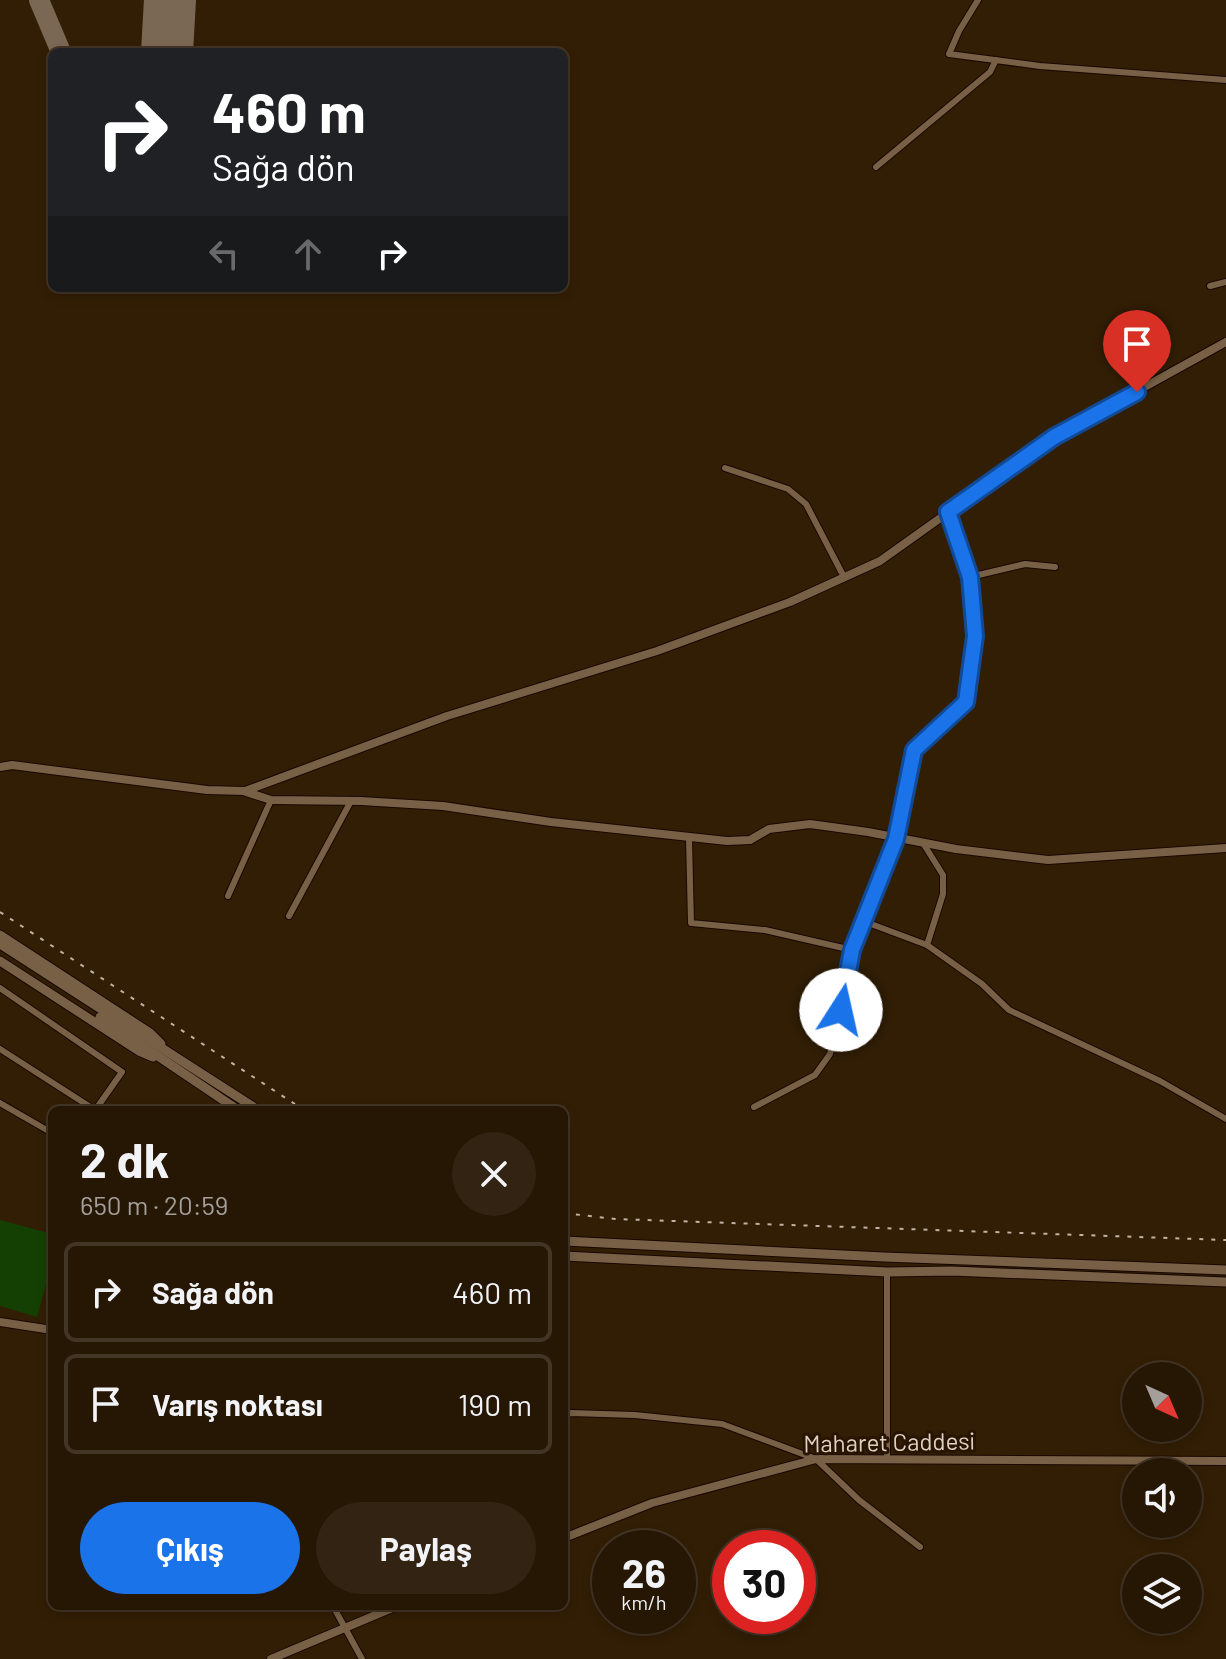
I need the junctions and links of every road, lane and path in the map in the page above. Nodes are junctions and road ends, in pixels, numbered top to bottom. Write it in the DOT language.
graph roads {
  1 [pos="978,0"];
  2 [pos="996,60"];
  3 [pos="1226,80"];
  4 [pos="876,167"];
  5 [pos="1226,282"];
  6 [pos="1210,286"];
  7 [pos="1226,342"];
  8 [pos="725,468"];
  9 [pos="948,512"];
  10 [pos="1055,567"];
  11 [pos="844,577"];
  12 [pos="970,577"];
  13 [pos="0,767"];
  14 [pos="245,791"];
  15 [pos="271,800"];
  16 [pos="351,801"];
  17 [pos="689,839"];
  18 [pos="896,839"];
  19 [pos="923,843"];
  20 [pos="1226,848"];
  21 [pos="228,896"];
  22 [pos="289,916"];
  23 [pos="863,921"];
  24 [pos="0,935"];
  25 [pos="0,944"];
  26 [pos="927,945"];
  27 [pos="852,950"];
  28 [pos="0,951"];
  29 [pos="0,961"];
  30 [pos="2,989"];
  31 [pos="0,998"];
  32 [pos="0,1049"];
  33 [pos="172,1061"];
  34 [pos="0,1103"];
  35 [pos="90,1106"];
  36 [pos="97,1106"];
  37 [pos="233,1106"];
  38 [pos="251,1106"];
  39 [pos="754,1107"];
  40 [pos="1226,1119"];
  41 [pos="48,1131"];
  42 [pos="568,1241"];
  43 [pos="568,1256"];
  44 [pos="1226,1270"];
  45 [pos="887,1272"];
  46 [pos="1226,1282"];
  47 [pos="0,1322"];
  48 [pos="48,1329"];
  49 [pos="568,1414"];
  50 [pos="816,1459"];
  51 [pos="887,1460"];
  52 [pos="1226,1461"];
  53 [pos="568,1536"];
  54 [pos="920,1547"];
  55 [pos="335,1610"];
  56 [pos="387,1610"];
  57 [pos="343,1628"];
  58 [pos="271,1659"];
  59 [pos="362,1659"];
  1 -- 2 [label="street"];
  2 -- 3 [label="street"];
  2 -- 4 [label="street"];
  5 -- 6 [label="street"];
  7 -- 9 [label="street"];
  8 -- 11 [label="street"];
  9 -- 11 [label="street"];
  9 -- 12 [label="street"];
  10 -- 12 [label="street"];
  11 -- 14 [label="street"];
  12 -- 18 [label="street"];
  13 -- 14 [label="street"];
  14 -- 15 [label="street"];
  15 -- 16 [label="street"];
  15 -- 21 [label="street"];
  16 -- 17 [label="street"];
  16 -- 22 [label="street"];
  17 -- 18 [label="street"];
  17 -- 27 [label="street"];
  18 -- 19 [label="street"];
  18 -- 23 [label="street"];
  19 -- 20 [label="street"];
  19 -- 26 [label="street"];
  23 -- 26 [label="street"];
  23 -- 27 [label="street"];
  24 -- 33 [label="main road"];
  25 -- 33 [label="main road"];
  26 -- 40 [label="street"];
  27 -- 39 [label="street"];
  28 -- 33 [label="main road"];
  29 -- 33 [label="main road"];
  30 -- 31 [label="street"];
  30 -- 36 [label="street"];
  32 -- 35 [label="street"];
  33 -- 37 [label="main road"];
  33 -- 38 [label="main road"];
  34 -- 41 [label="street"];
  42 -- 44 [label="main road"];
  43 -- 45 [label="main road"];
  45 -- 46 [label="main road"];
  45 -- 51 [label="street"];
  47 -- 48 [label="street"];
  49 -- 50 [label="street"];
  50 -- 51 [label="street, Maharet Caddesi"];
  50 -- 53 [label="street, Maharet Caddesi"];
  50 -- 54 [label="street"];
  51 -- 52 [label="street, Maharet Caddesi"];
  55 -- 57 [label="street"];
  56 -- 57 [label="street"];
  57 -- 58 [label="street"];
  57 -- 59 [label="street"];
}
